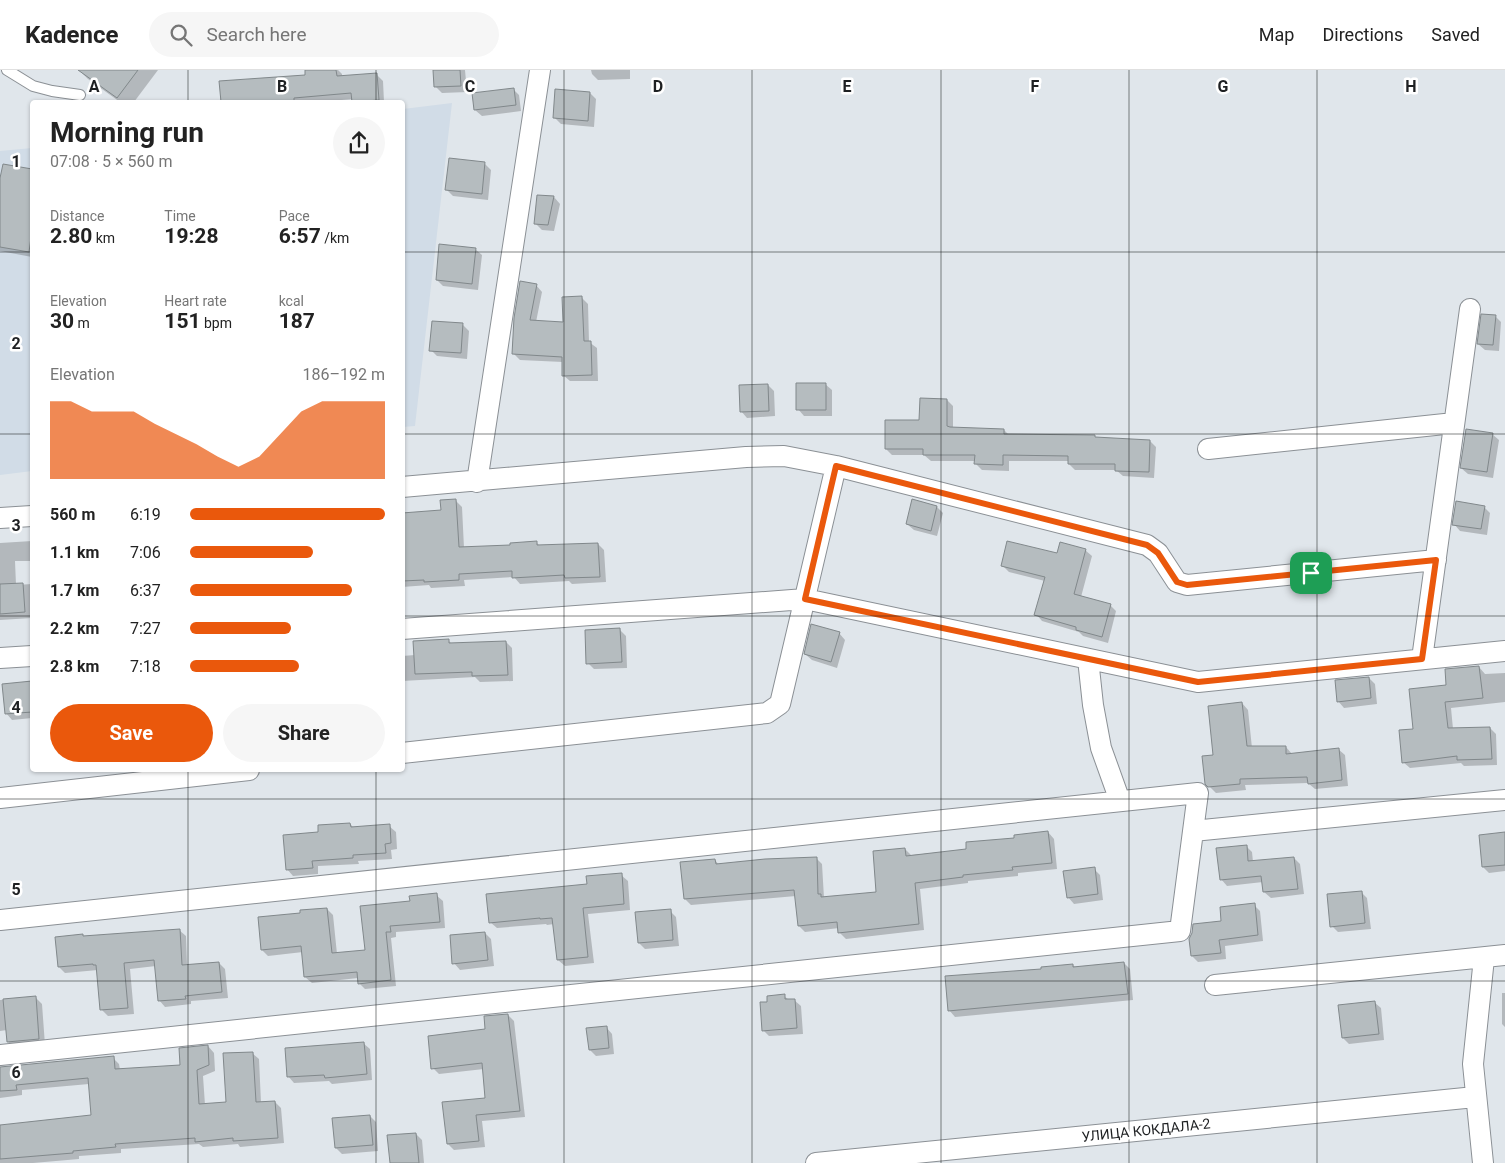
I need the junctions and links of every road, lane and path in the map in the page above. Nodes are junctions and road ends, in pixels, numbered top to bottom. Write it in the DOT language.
graph roads {
  1 [pos="6,70"];
  2 [pos="540,70"];
  3 [pos="80,95"];
  4 [pos="1470,308"];
  5 [pos="1454,423"];
  6 [pos="1208,449"];
  7 [pos="836,466"];
  8 [pos="477,482"];
  9 [pos="405,488"];
  10 [pos="30,516"];
  11 [pos="0,518"];
  12 [pos="1436,560"];
  13 [pos="805,599"];
  14 [pos="405,629"];
  15 [pos="1505,651"];
  16 [pos="30,656"];
  17 [pos="0,658"];
  18 [pos="1088,659"];
  19 [pos="1422,659"];
  20 [pos="405,753"];
  21 [pos="231,772"];
  22 [pos="0,798"];
  23 [pos="1505,800"];
  24 [pos="1120,801"];
  25 [pos="1193,831"];
  26 [pos="0,920"];
  27 [pos="1505,955"];
  28 [pos="1484,958"];
  29 [pos="1215,985"];
  30 [pos="0,1055"];
  31 [pos="1475,1097"];
  32 [pos="816,1163"];
  33 [pos="1483,1163"];
  1 -- 3 [label="lane"];
  2 -- 8 [label="street"];
  4 -- 5 [label="street"];
  5 -- 6 [label="street"];
  5 -- 12 [label="street"];
  7 -- 8 [label="street"];
  7 -- 12 [label="street"];
  7 -- 13 [label="street"];
  8 -- 9 [label="street"];
  10 -- 11 [label="street"];
  12 -- 19 [label="street"];
  13 -- 14 [label="street"];
  13 -- 18 [label="street"];
  13 -- 20 [label="street"];
  15 -- 19 [label="street"];
  16 -- 17 [label="street"];
  18 -- 19 [label="street"];
  18 -- 24 [label="street"];
  21 -- 22 [label="street"];
  23 -- 25 [label="street"];
  24 -- 25 [label="street"];
  24 -- 26 [label="street"];
  25 -- 30 [label="street"];
  27 -- 28 [label="street"];
  28 -- 29 [label="street"];
  28 -- 31 [label="street"];
  31 -- 32 [label="street, УЛИЦА КОКДАЛА-2"];
  31 -- 33 [label="street"];
}
